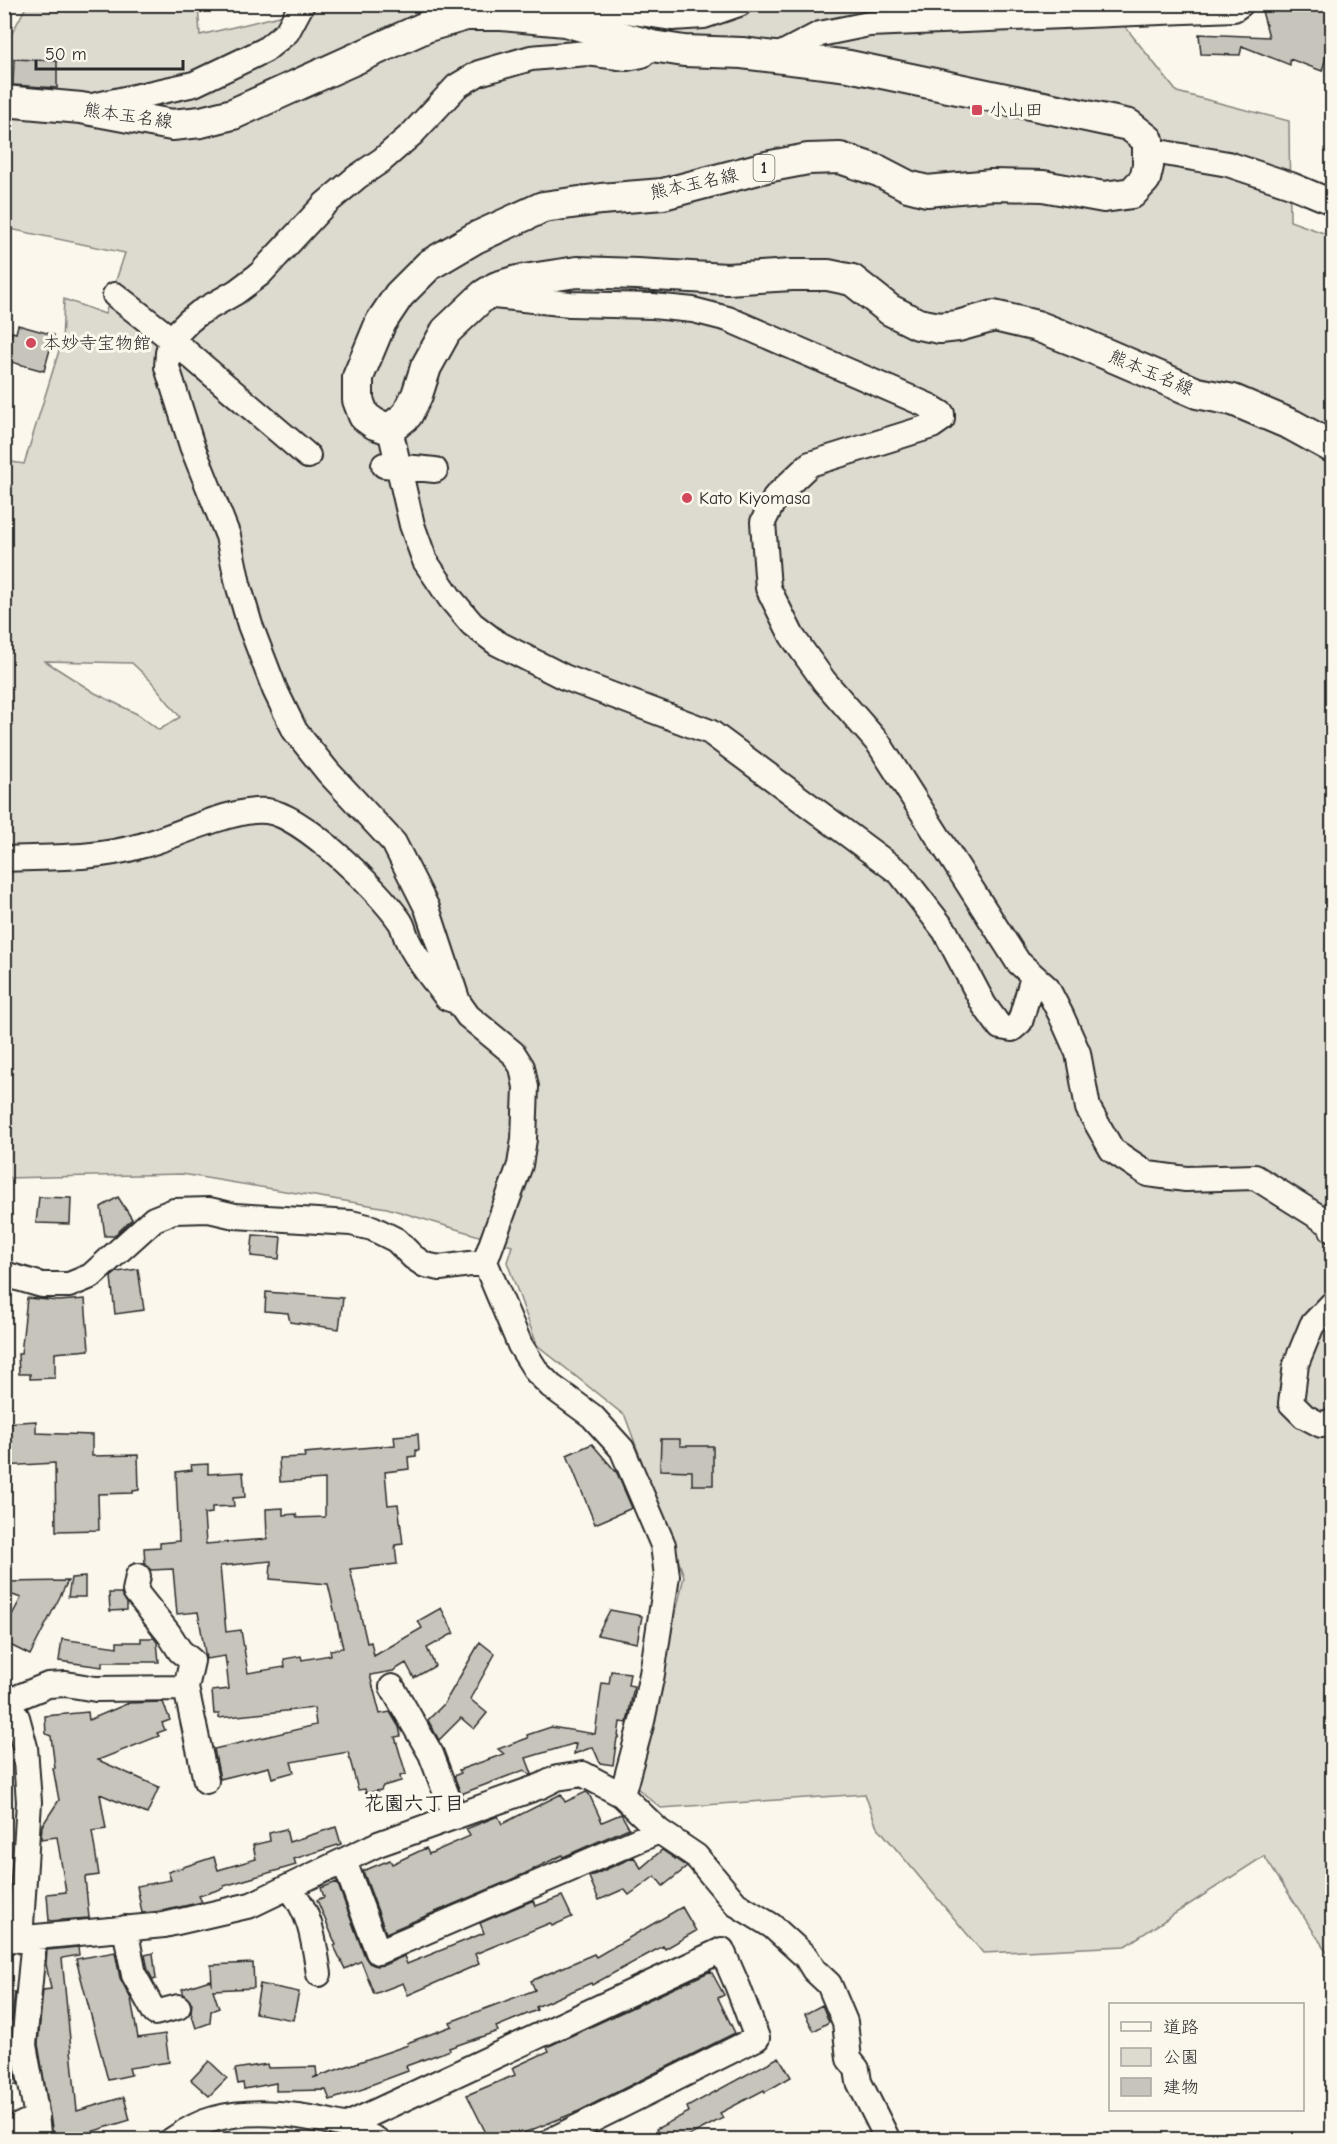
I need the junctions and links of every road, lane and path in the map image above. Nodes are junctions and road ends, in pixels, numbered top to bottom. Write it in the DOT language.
graph roads {
  1 [pos="302,4"];
  2 [pos="739,4"];
  3 [pos="1241,4"];
  4 [pos="564,21"];
  5 [pos="652,46"];
  6 [pos="776,57"];
  7 [pos="4,101"];
  8 [pos="81,108"];
  9 [pos="1148,140"];
  10 [pos="1332,202"];
  11 [pos="115,295"];
  12 [pos="484,295"];
  13 [pos="171,339"];
  14 [pos="390,429"];
  15 [pos="1332,447"];
  16 [pos="308,456"];
  17 [pos="391,466"];
  18 [pos="435,470"];
  19 [pos="4,859"];
  20 [pos="1033,977"];
  21 [pos="458,1002"];
  22 [pos="1332,1230"];
  23 [pos="485,1262"];
  24 [pos="4,1274"];
  25 [pos="1332,1304"];
  26 [pos="1332,1421"];
  27 [pos="138,1576"];
  28 [pos="392,1687"];
  29 [pos="186,1688"];
  30 [pos="4,1704"];
  31 [pos="206,1781"];
  32 [pos="622,1796"];
  33 [pos="455,1817"];
  34 [pos="659,1831"];
  35 [pos="344,1861"];
  36 [pos="289,1888"];
  37 [pos="125,1928"];
  38 [pos="20,1939"];
  39 [pos="319,1974"];
  40 [pos="178,2007"];
  41 [pos="345,2126"];
  42 [pos="4,2133"];
  43 [pos="172,2139"];
  44 [pos="377,2139"];
  45 [pos="552,2139"];
  46 [pos="888,2139"];
  1 -- 8 [label="street"];
  2 -- 4 [label="street"];
  3 -- 6 [label="street"];
  4 -- 5 [label="main road, 熊本玉名線"];
  4 -- 8 [label="main road, 熊本玉名線"];
  5 -- 6 [label="main road, 熊本玉名線"];
  5 -- 13 [label="street"];
  6 -- 9 [label="main road, 熊本玉名線"];
  7 -- 8 [label="main road, 熊本玉名線"];
  9 -- 10 [label="street"];
  9 -- 14 [label="main road, 熊本玉名線 / 1"];
  11 -- 13 [label="street"];
  12 -- 14 [label="main road, 熊本玉名線"];
  12 -- 15 [label="main road, 熊本玉名線"];
  12 -- 20 [label="street"];
  13 -- 16 [label="street"];
  13 -- 21 [label="street"];
  14 -- 17 [label="street"];
  17 -- 18 [label="street"];
  17 -- 20 [label="street"];
  19 -- 21 [label="street"];
  20 -- 22 [label="street"];
  21 -- 23 [label="street"];
  23 -- 24 [label="street"];
  23 -- 32 [label="street"];
  25 -- 26 [label="street"];
  27 -- 29 [label="street"];
  28 -- 33 [label="street"];
  29 -- 30 [label="street"];
  29 -- 31 [label="street"];
  30 -- 38 [label="street"];
  32 -- 33 [label="street"];
  32 -- 34 [label="street"];
  33 -- 35 [label="street"];
  34 -- 35 [label="street"];
  34 -- 46 [label="street"];
  35 -- 36 [label="street"];
  36 -- 37 [label="street"];
  36 -- 39 [label="street"];
  37 -- 38 [label="street"];
  37 -- 40 [label="street"];
  38 -- 42 [label="street"];
  41 -- 43 [label="street"];
  41 -- 44 [label="street"];
  41 -- 45 [label="street"];
}
